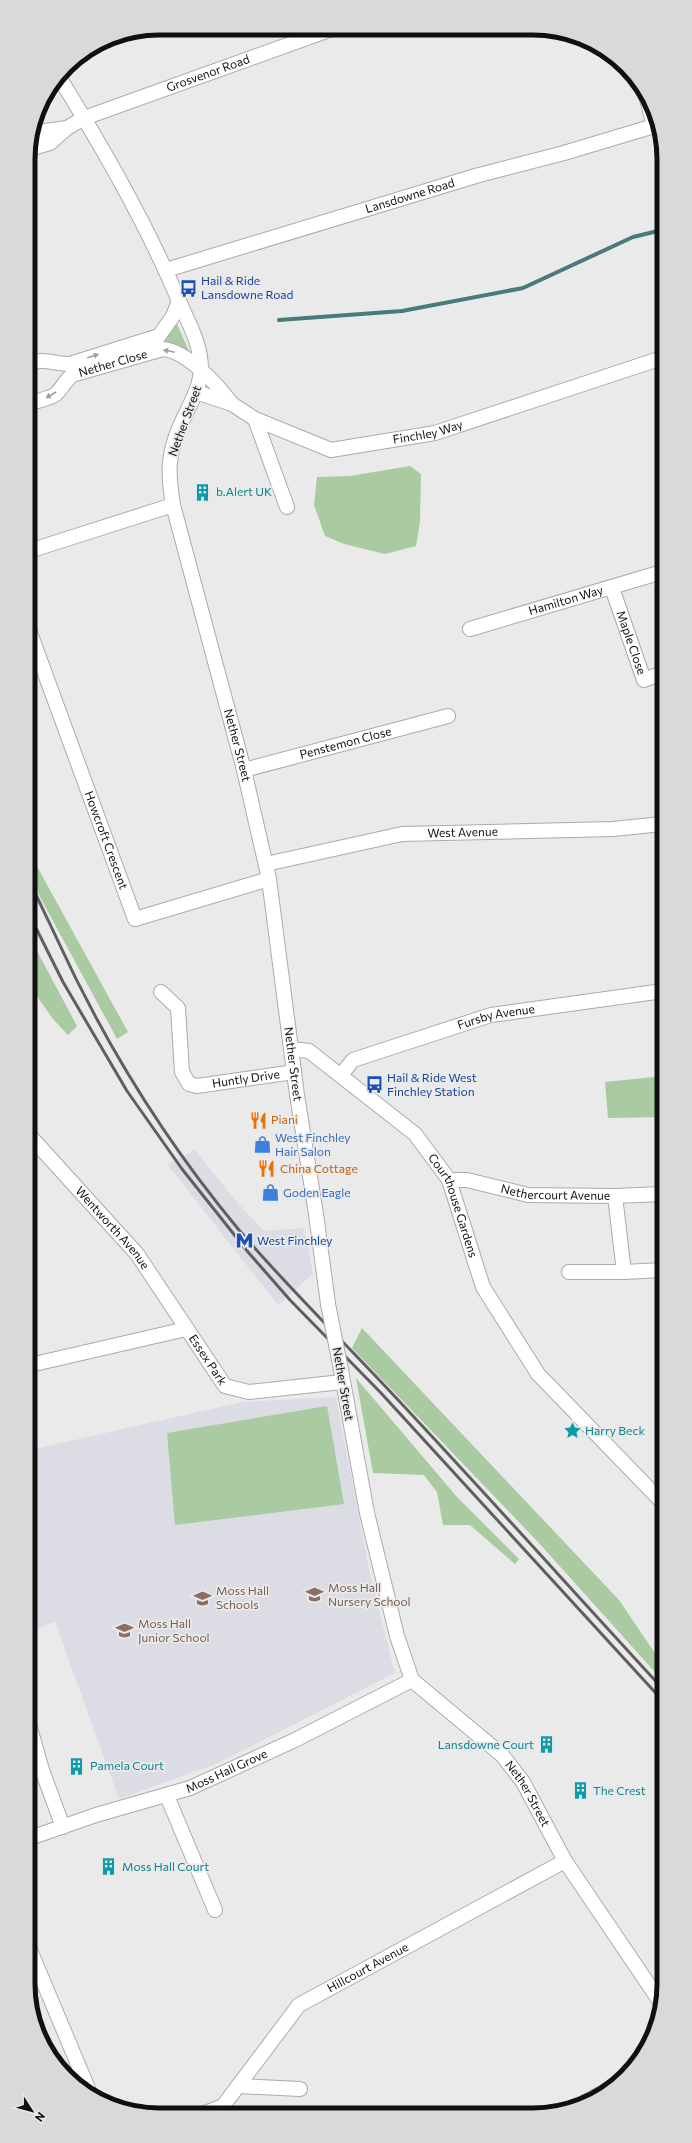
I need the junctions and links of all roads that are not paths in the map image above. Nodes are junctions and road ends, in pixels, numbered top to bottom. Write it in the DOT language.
graph roads {
  1 [pos="315,35"];
  2 [pos="62,83"];
  3 [pos="84,118"];
  4 [pos="653,130"];
  5 [pos="36,146"];
  6 [pos="166,270"];
  7 [pos="179,301"];
  8 [pos="657,360"];
  9 [pos="35,361"];
  10 [pos="201,372"];
  11 [pos="196,392"];
  12 [pos="35,401"];
  13 [pos="232,404"];
  14 [pos="255,419"];
  15 [pos="173,505"];
  16 [pos="287,507"];
  17 [pos="35,549"];
  18 [pos="657,574"];
  19 [pos="612,588"];
  20 [pos="470,629"];
  21 [pos="35,646"];
  22 [pos="657,674"];
  23 [pos="448,716"];
  24 [pos="244,770"];
  25 [pos="657,825"];
  26 [pos="266,864"];
  27 [pos="269,879"];
  28 [pos="161,992"];
  29 [pos="657,993"];
  30 [pos="292,1048"];
  31 [pos="294,1072"];
  32 [pos="341,1075"];
  33 [pos="35,1142"];
  34 [pos="449,1180"];
  35 [pos="657,1194"];
  36 [pos="615,1196"];
  37 [pos="657,1270"];
  38 [pos="569,1272"];
  39 [pos="624,1272"];
  40 [pos="186,1329"];
  41 [pos="35,1364"];
  42 [pos="342,1376"];
  43 [pos="657,1497"];
  44 [pos="412,1680"];
  45 [pos="35,1746"];
  46 [pos="167,1796"];
  47 [pos="63,1827"];
  48 [pos="35,1836"];
  49 [pos="565,1861"];
  50 [pos="215,1910"];
  51 [pos="35,1962"];
  52 [pos="656,1996"];
  53 [pos="86,2084"];
  54 [pos="238,2086"];
  55 [pos="300,2089"];
  56 [pos="217,2108"];
  1 -- 3 [label="street, Grosvenor Road"];
  2 -- 3 [label="street, Nether Street"];
  3 -- 5 [label="street, Grosvenor Road"];
  3 -- 6 [label="street, Nether Street"];
  4 -- 6 [label="street, Lansdowne Road"];
  6 -- 7 [label="street, Nether Street"];
  9 -- 7 [label="street, Nether Close, one-way"];
  7 -- 10 [label="street, Nether Street"];
  8 -- 14 [label="street, Finchley Way"];
  10 -- 11 [label="street, Nether Street"];
  10 -- 12 [label="street, Nether Close, one-way"];
  10 -- 13 [label="street, Nether Close"];
  11 -- 13 [label="street, Finchley Way"];
  11 -- 15 [label="street, Nether Street"];
  13 -- 14 [label="street, Finchley Way"];
  14 -- 16 [label="street"];
  15 -- 17 [label="street"];
  15 -- 24 [label="street, Nether Street"];
  18 -- 19 [label="street, Hamilton Way"];
  19 -- 20 [label="street, Hamilton Way"];
  19 -- 22 [label="street, Maple Close"];
  21 -- 27 [label="street, Howcroft Crescent"];
  23 -- 24 [label="street, Penstemon Close"];
  24 -- 26 [label="street, Nether Street"];
  25 -- 26 [label="street, West Avenue"];
  26 -- 27 [label="street, Nether Street"];
  27 -- 30 [label="street, Nether Street"];
  28 -- 31 [label="street, Huntly Drive"];
  29 -- 32 [label="street, Fursby Avenue"];
  30 -- 31 [label="street, Nether Street"];
  30 -- 32 [label="street, Courthouse Gardens"];
  31 -- 42 [label="street, Nether Street, bridge"];
  32 -- 34 [label="street, Courthouse Gardens"];
  33 -- 40 [label="street, Wentworth Avenue"];
  34 -- 36 [label="street, Nethercourt Avenue"];
  34 -- 43 [label="street, Courthouse Gardens"];
  35 -- 36 [label="street, Nethercourt Avenue"];
  36 -- 39 [label="street"];
  37 -- 39 [label="street"];
  38 -- 39 [label="street"];
  40 -- 41 [label="street, Essex Park"];
  40 -- 42 [label="street, Essex Park"];
  42 -- 44 [label="street, Nether Street"];
  44 -- 46 [label="street, Moss Hall Grove"];
  44 -- 49 [label="street, Nether Street"];
  45 -- 47 [label="street"];
  46 -- 47 [label="street, Moss Hall Grove"];
  46 -- 50 [label="street"];
  47 -- 48 [label="street, Moss Hall Grove"];
  49 -- 52 [label="street, Nether Street"];
  49 -- 54 [label="street, Hillcourt Avenue"];
  51 -- 53 [label="street"];
  54 -- 55 [label="street"];
  54 -- 56 [label="street, Hillcourt Avenue"];
}
